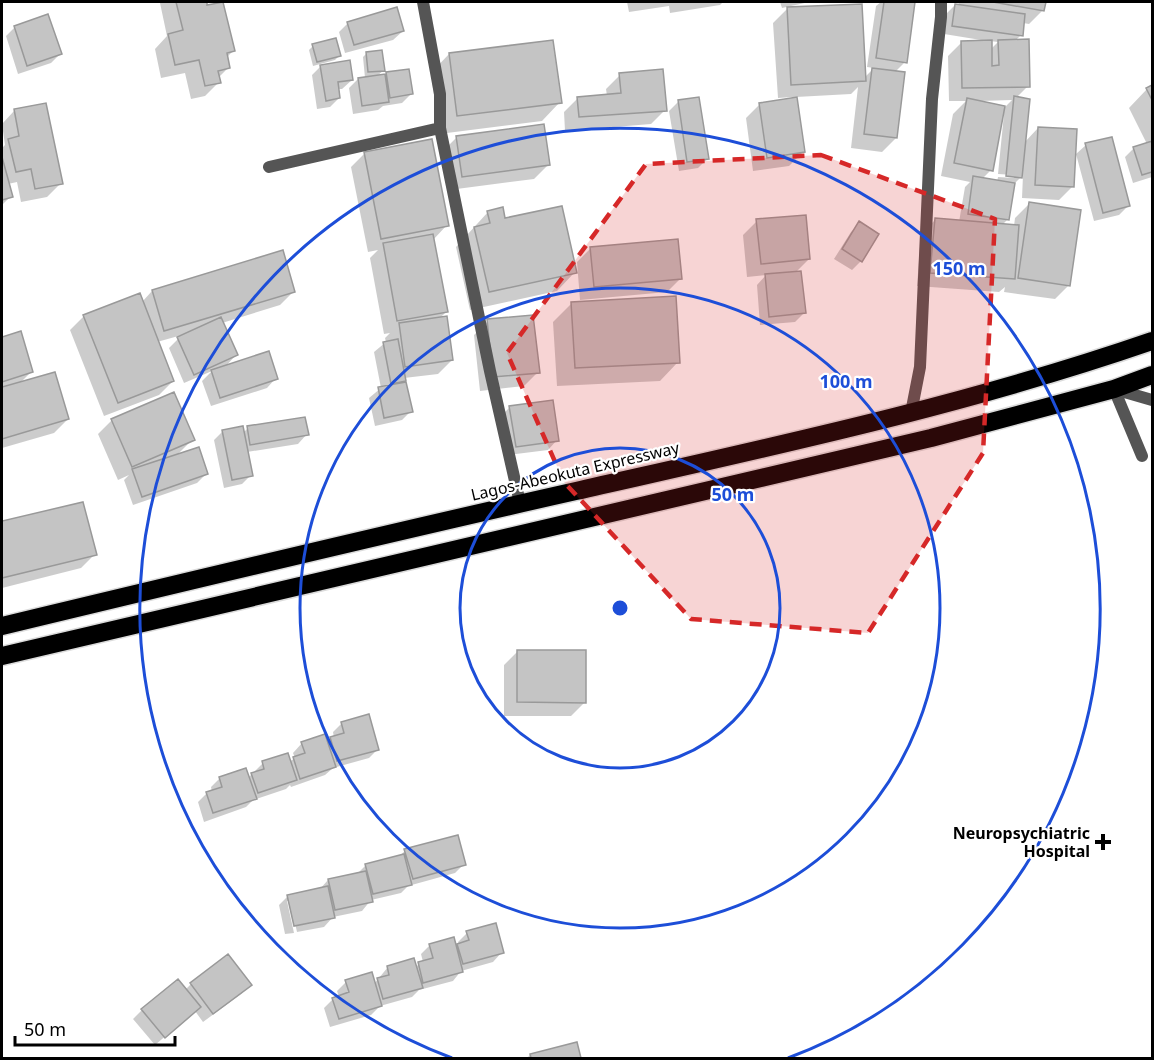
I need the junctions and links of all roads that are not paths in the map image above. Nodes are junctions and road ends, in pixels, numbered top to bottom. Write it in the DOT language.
graph roads {
  1 [pos="423,2"];
  2 [pos="941,2"];
  3 [pos="440,128"];
  4 [pos="269,167"];
  5 [pos="1152,341"];
  6 [pos="1152,375"];
  7 [pos="1114,389"];
  8 [pos="1152,400"];
  9 [pos="910,413"];
  10 [pos="1142,456"];
  11 [pos="520,503"];
  12 [pos="2,626"];
  13 [pos="2,656"];
  1 -- 3 [label="street"];
  2 -- 9 [label="street"];
  3 -- 4 [label="street"];
  3 -- 11 [label="street"];
  5 -- 9 [label="highway, Lagos-Abeokuta Expressway"];
  6 -- 7 [label="highway"];
  7 -- 8 [label="street"];
  7 -- 10 [label="street"];
  7 -- 13 [label="highway"];
  9 -- 11 [label="highway, Lagos-Abeokuta Expressway"];
  11 -- 12 [label="highway, Lagos-Abeokuta Expressway"];
}
